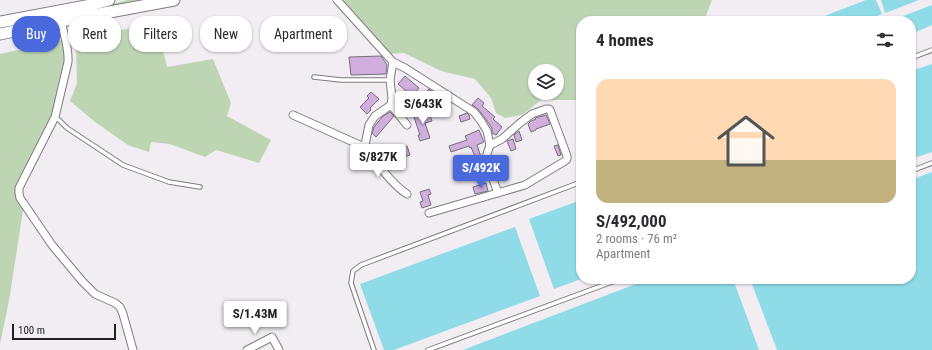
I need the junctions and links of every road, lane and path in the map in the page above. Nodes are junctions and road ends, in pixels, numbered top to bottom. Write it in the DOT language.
graph roads {
  1 [pos="109,0"];
  2 [pos="174,0"];
  3 [pos="337,0"];
  4 [pos="61,20"];
  5 [pos="0,22"];
  6 [pos="0,34"];
  7 [pos="932,50"];
  8 [pos="916,56"];
  9 [pos="393,62"];
  10 [pos="314,77"];
  11 [pos="390,80"];
  12 [pos="391,105"];
  13 [pos="293,115"];
  14 [pos="55,117"];
  15 [pos="407,125"];
  16 [pos="365,145"];
  17 [pos="490,145"];
  18 [pos="932,163"];
  19 [pos="916,169"];
  20 [pos="576,184"];
  21 [pos="200,187"];
  22 [pos="498,193"];
  23 [pos="407,194"];
  24 [pos="429,213"];
  25 [pos="606,284"];
  26 [pos="133,350"];
  27 [pos="247,350"];
  28 [pos="279,350"];
  29 [pos="374,350"];
  30 [pos="428,350"];
  1 -- 5 [label="main road"];
  2 -- 4 [label="main road"];
  3 -- 9 [label="street"];
  4 -- 6 [label="main road"];
  4 -- 14 [label="street"];
  7 -- 8 [label="lane"];
  9 -- 11 [label="street"];
  9 -- 17 [label="street"];
  10 -- 11 [label="lane"];
  11 -- 12 [label="street"];
  12 -- 15 [label="street"];
  12 -- 16 [label="street"];
  13 -- 16 [label="street"];
  14 -- 21 [label="lane"];
  14 -- 26 [label="street"];
  16 -- 23 [label="street"];
  17 -- 22 [label="street"];
  17 -- 22 [label="street"];
  18 -- 19 [label="lane"];
  20 -- 29 [label="lane"];
  22 -- 24 [label="street"];
  25 -- 30 [label="lane"];
  27 -- 28 [label="street"];
}
